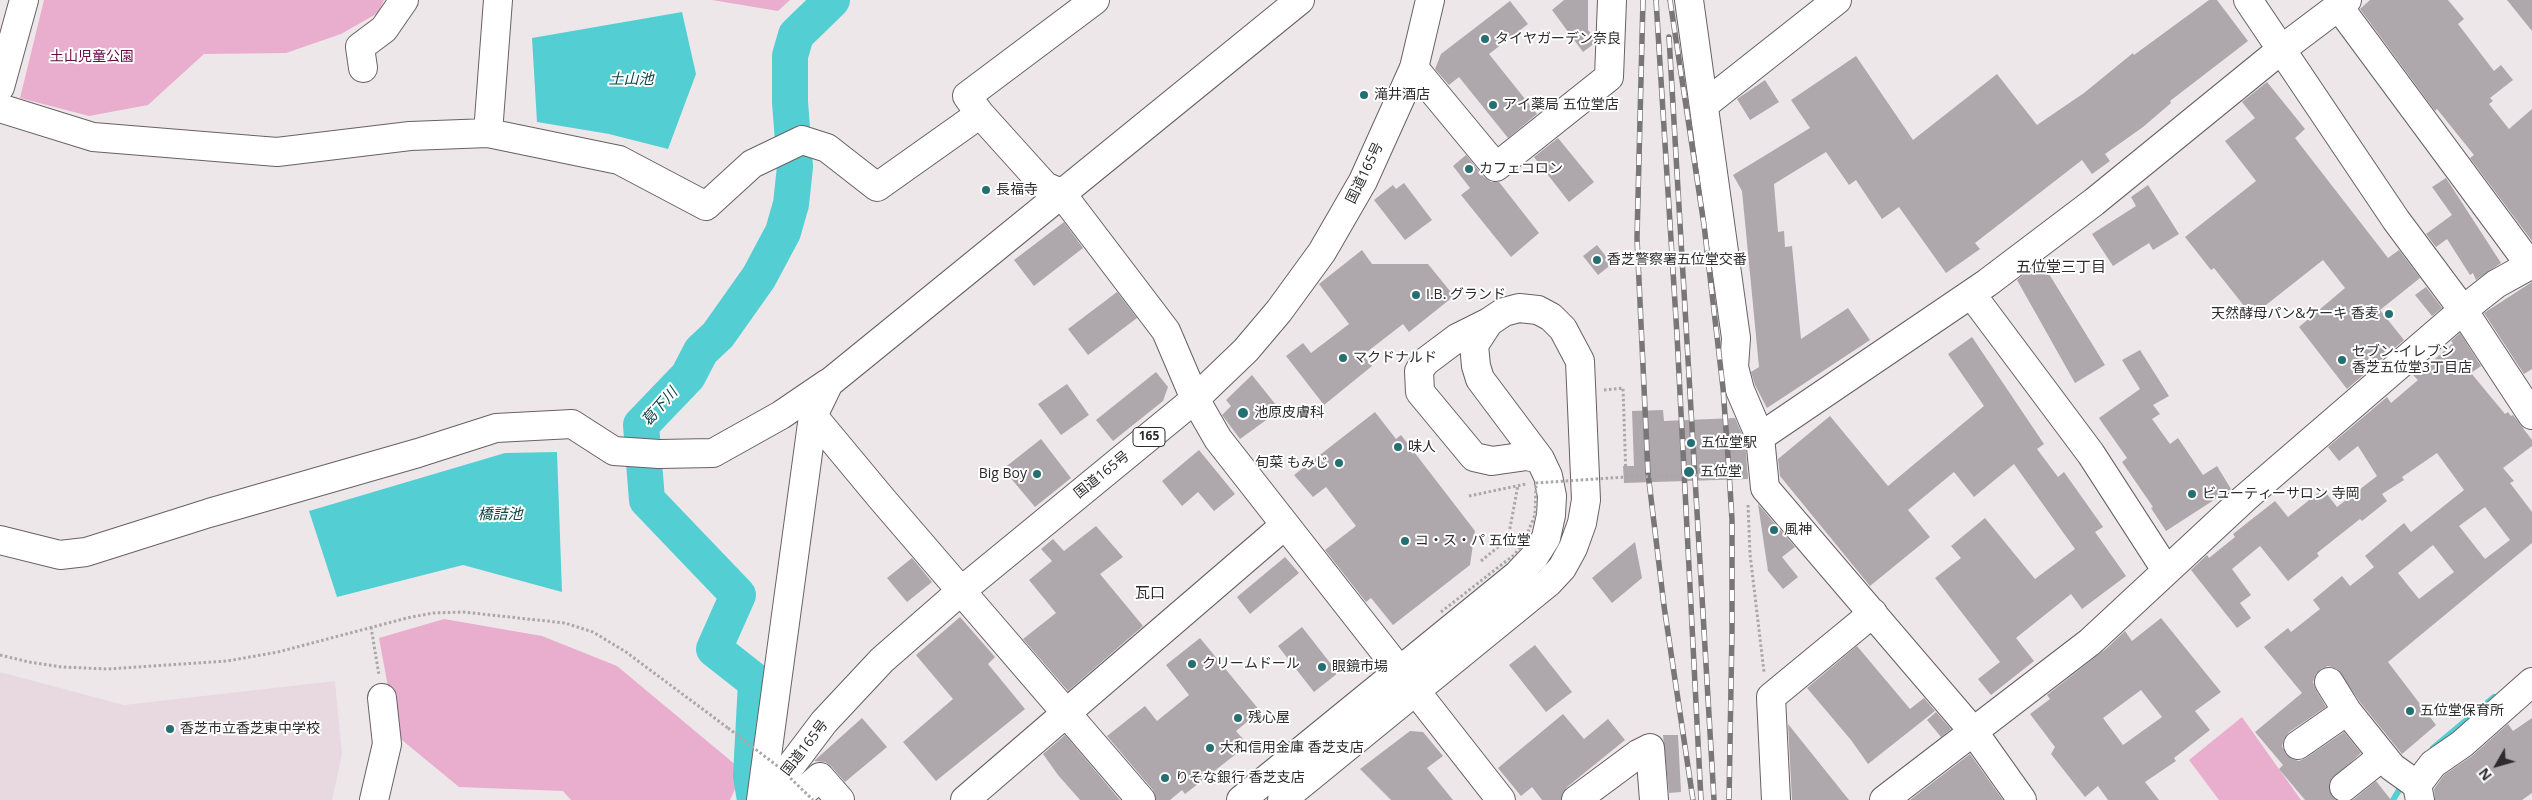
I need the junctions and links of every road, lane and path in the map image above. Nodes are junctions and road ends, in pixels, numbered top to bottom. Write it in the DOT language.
graph roads {
  1 [pos="24,0"];
  2 [pos="404,0"];
  3 [pos="498,0"];
  4 [pos="1095,0"];
  5 [pos="1430,0"];
  6 [pos="1612,0"];
  7 [pos="1689,0"];
  8 [pos="1837,0"];
  9 [pos="2248,0"];
  10 [pos="1291,3"];
  11 [pos="2343,3"];
  12 [pos="2282,49"];
  13 [pos="363,68"];
  14 [pos="1414,68"];
  15 [pos="0,87"];
  16 [pos="1704,105"];
  17 [pos="0,108"];
  18 [pos="980,114"];
  19 [pos="488,133"];
  20 [pos="1060,193"];
  21 [pos="2531,265"];
  22 [pos="1972,295"];
  23 [pos="2463,310"];
  24 [pos="1489,322"];
  25 [pos="828,383"];
  26 [pos="1604,390"];
  27 [pos="1195,399"];
  28 [pos="2532,415"];
  29 [pos="813,416"];
  30 [pos="1760,437"];
  31 [pos="1538,471"];
  32 [pos="1626,477"];
  33 [pos="1518,485"];
  34 [pos="1747,489"];
  35 [pos="1469,496"];
  36 [pos="1747,498"];
  37 [pos="1285,525"];
  38 [pos="0,540"];
  39 [pos="1481,561"];
  40 [pos="2166,570"];
  41 [pos="961,591"];
  42 [pos="1441,612"];
  43 [pos="1873,613"];
  44 [pos="371,628"];
  45 [pos="0,655"];
  46 [pos="1407,681"];
  47 [pos="2329,682"];
  48 [pos="2532,682"];
  49 [pos="1771,697"];
  50 [pos="382,698"];
  51 [pos="2347,711"];
  52 [pos="1066,712"];
  53 [pos="1973,731"];
  54 [pos="2298,746"];
  55 [pos="2387,762"];
  56 [pos="2344,787"];
  57 [pos="2418,792"];
  58 [pos="374,800"];
  59 [pos="761,800"];
  60 [pos="765,800"];
  61 [pos="794,800"];
  62 [pos="813,800"];
  63 [pos="840,800"];
  64 [pos="965,800"];
  65 [pos="1141,800"];
  66 [pos="1241,800"];
  67 [pos="1282,800"];
  68 [pos="1501,800"];
  69 [pos="1576,800"];
  70 [pos="1654,800"];
  71 [pos="1776,800"];
  72 [pos="1884,800"];
  73 [pos="2022,800"];
  1 -- 15 [label="main road"];
  2 -- 13 [label="main road"];
  3 -- 19 [label="main road"];
  4 -- 18 [label="main road"];
  5 -- 14 [label="main road, 国道165号 / 165"];
  6 -- 14 [label="main road"];
  7 -- 16 [label="main road"];
  8 -- 16 [label="main road"];
  9 -- 12 [label="main road"];
  10 -- 20 [label="main road"];
  11 -- 12 [label="main road"];
  11 -- 21 [label="main road"];
  12 -- 22 [label="main road"];
  12 -- 23 [label="main road"];
  14 -- 27 [label="main road, 国道165号 / 165"];
  16 -- 30 [label="main road"];
  17 -- 19 [label="main road"];
  18 -- 19 [label="main road"];
  18 -- 20 [label="main road"];
  20 -- 25 [label="main road"];
  20 -- 27 [label="main road"];
  21 -- 23 [label="main road"];
  22 -- 30 [label="main road"];
  22 -- 40 [label="main road"];
  23 -- 28 [label="main road"];
  23 -- 40 [label="main road"];
  24 -- 31 [label="main road"];
  24 -- 31 [label="main road"];
  24 -- 46 [label="main road"];
  25 -- 29 [label="main road"];
  25 -- 38 [label="main road"];
  26 -- 32 [label="path"];
  27 -- 37 [label="main road"];
  27 -- 41 [label="main road, 国道165号 / 165"];
  29 -- 41 [label="main road"];
  29 -- 59 [label="main road"];
  30 -- 43 [label="main road"];
  31 -- 32 [label="path, bridge"];
  31 -- 33 [label="path"];
  31 -- 42 [label="path, bridge"];
  31 -- 46 [label="main road"];
  32 -- 34 [label="path, bridge"];
  33 -- 35 [label="path"];
  33 -- 39 [label="path"];
  36 -- 49 [label="path"];
  37 -- 46 [label="main road"];
  37 -- 52 [label="main road"];
  40 -- 53 [label="main road"];
  41 -- 52 [label="main road"];
  41 -- 60 [label="main road, 国道165号 / 165"];
  43 -- 49 [label="main road"];
  43 -- 53 [label="main road"];
  44 -- 45 [label="path"];
  44 -- 50 [label="path"];
  44 -- 62 [label="path, bridge"];
  46 -- 66 [label="main road"];
  46 -- 67 [label="main road"];
  46 -- 68 [label="main road"];
  47 -- 51 [label="main road"];
  48 -- 57 [label="main road"];
  49 -- 71 [label="main road"];
  50 -- 58 [label="main road"];
  51 -- 54 [label="main road"];
  51 -- 55 [label="main road"];
  52 -- 64 [label="main road"];
  52 -- 65 [label="main road"];
  53 -- 72 [label="main road"];
  53 -- 73 [label="main road"];
  55 -- 56 [label="main road"];
  55 -- 57 [label="main road"];
  61 -- 63 [label="main road"];
  69 -- 70 [label="main road"];
}
